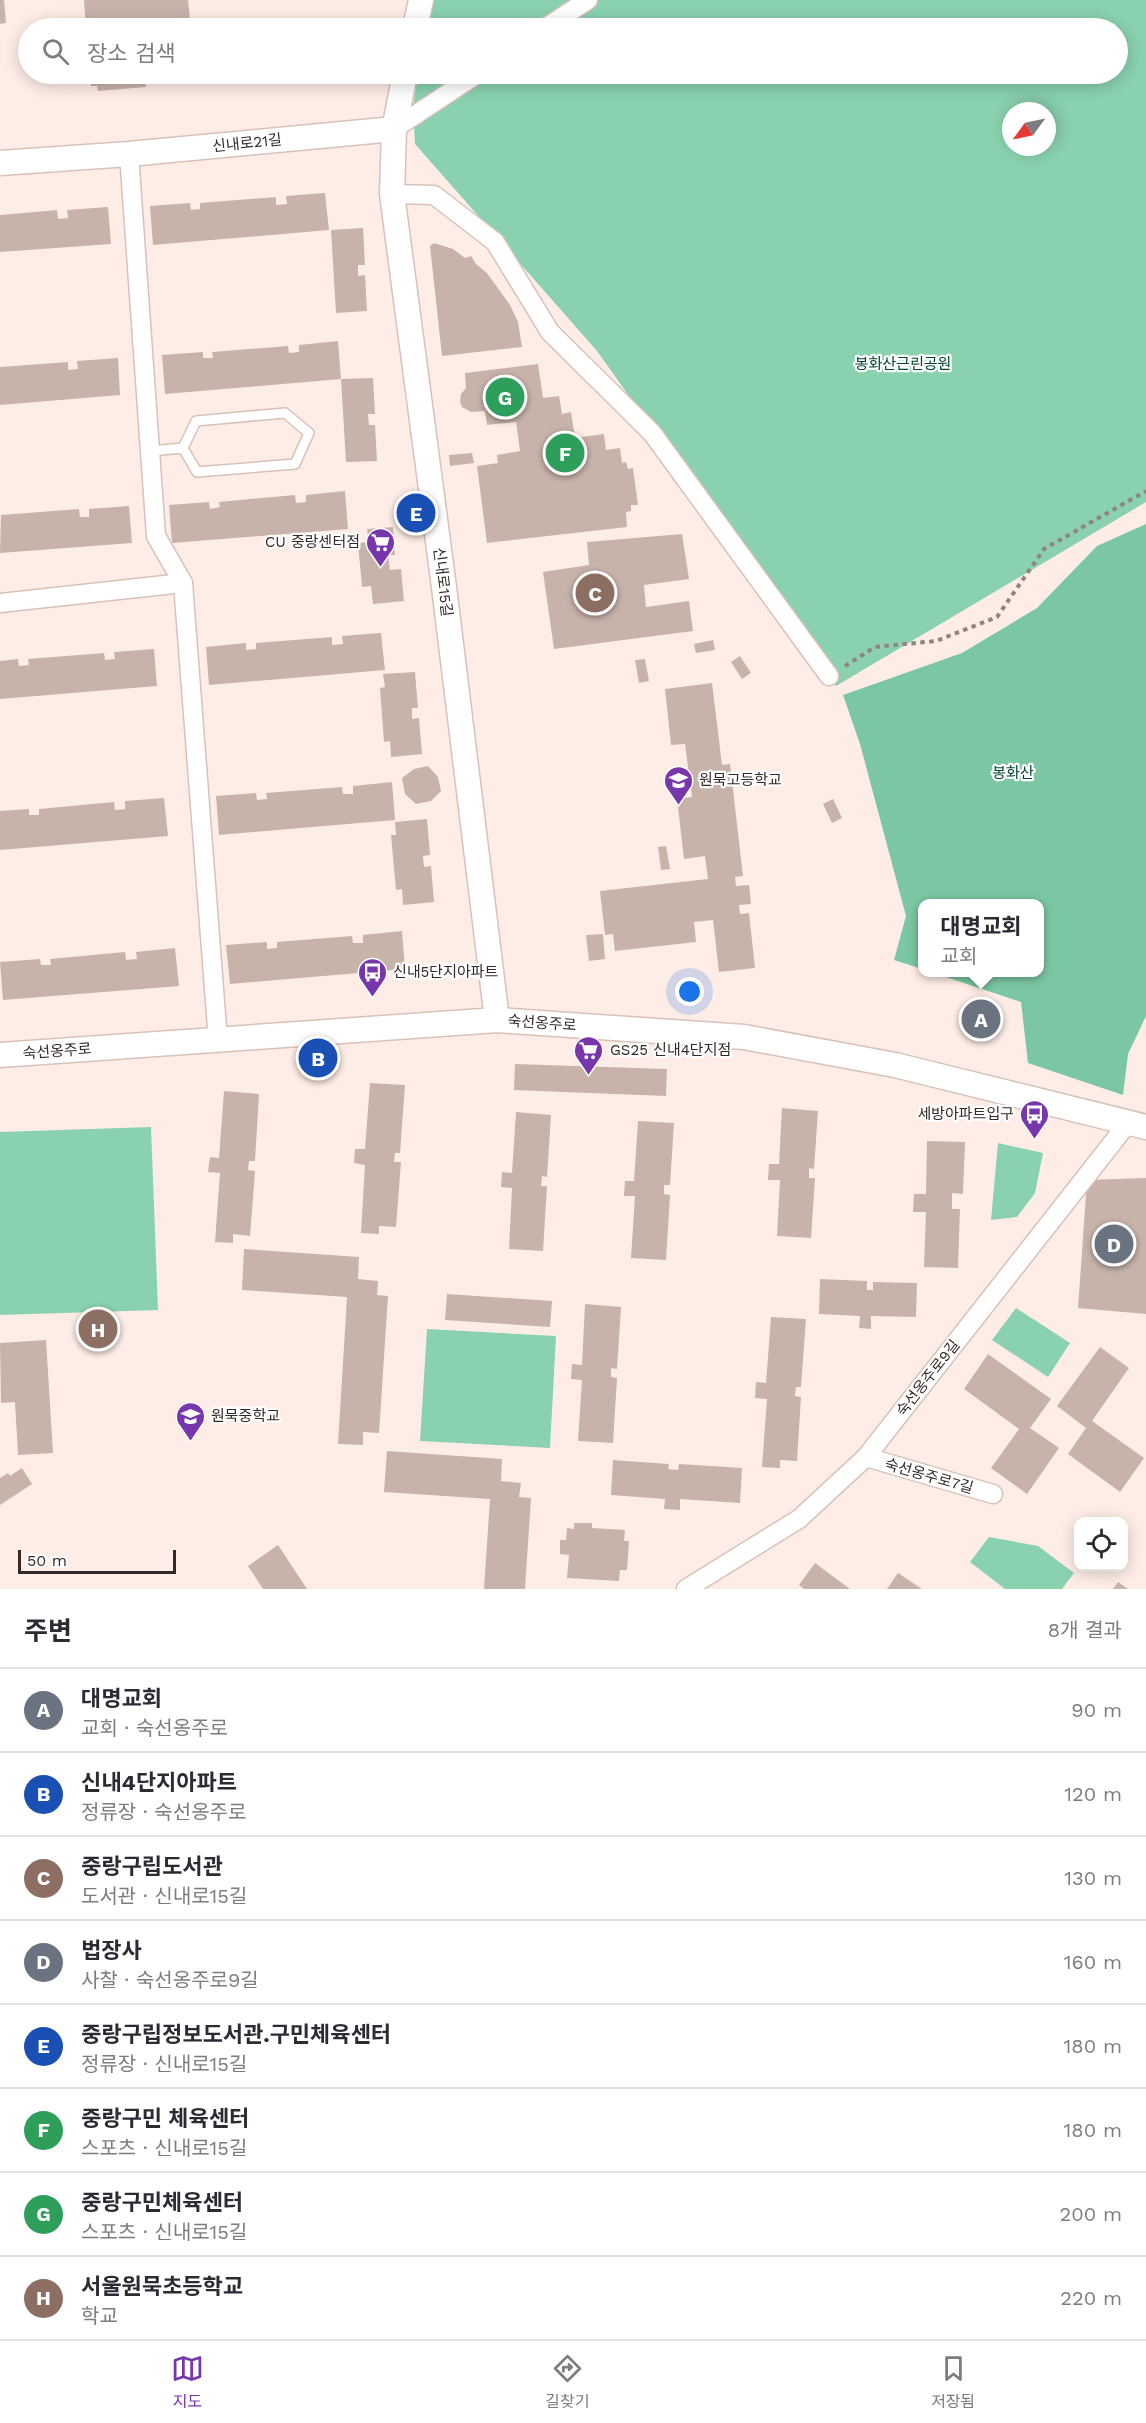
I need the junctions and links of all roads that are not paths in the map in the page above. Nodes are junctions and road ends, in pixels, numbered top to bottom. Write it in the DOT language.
graph roads {
  1 [pos="421,0"];
  2 [pos="588,0"];
  3 [pos="417,18"];
  4 [pos="560,18"];
  5 [pos="403,84"];
  6 [pos="462,84"];
  7 [pos="394,129"];
  8 [pos="129,154"];
  9 [pos="0,163"];
  10 [pos="392,194"];
  11 [pos="183,448"];
  12 [pos="150,451"];
  13 [pos="183,583"];
  14 [pos="0,603"];
  15 [pos="829,676"];
  16 [pos="496,1020"];
  17 [pos="218,1041"];
  18 [pos="0,1054"];
  19 [pos="1137,1125"];
  20 [pos="866,1457"];
  21 [pos="993,1494"];
  22 [pos="686,1589"];
  1 -- 3 [label="street"];
  2 -- 4 [label="street"];
  5 -- 7 [label="street, 신내로15길"];
  6 -- 7 [label="street, 신내로21길"];
  7 -- 8 [label="street, 신내로21길"];
  7 -- 10 [label="street, 신내로15길"];
  8 -- 9 [label="street, 신내로21길"];
  8 -- 12 [label="street"];
  10 -- 15 [label="street"];
  10 -- 16 [label="street, 신내로15길"];
  11 -- 11 [label="lane"];
  11 -- 12 [label="lane"];
  12 -- 13 [label="street"];
  13 -- 14 [label="street"];
  13 -- 17 [label="street"];
  16 -- 17 [label="street, 숙선옹주로"];
  16 -- 19 [label="street, 숙선옹주로"];
  17 -- 18 [label="street, 숙선옹주로"];
  19 -- 20 [label="street, 숙선옹주로9길"];
  20 -- 21 [label="street, 숙선옹주로7길"];
  20 -- 22 [label="street, 숙선옹주로9길"];
}
